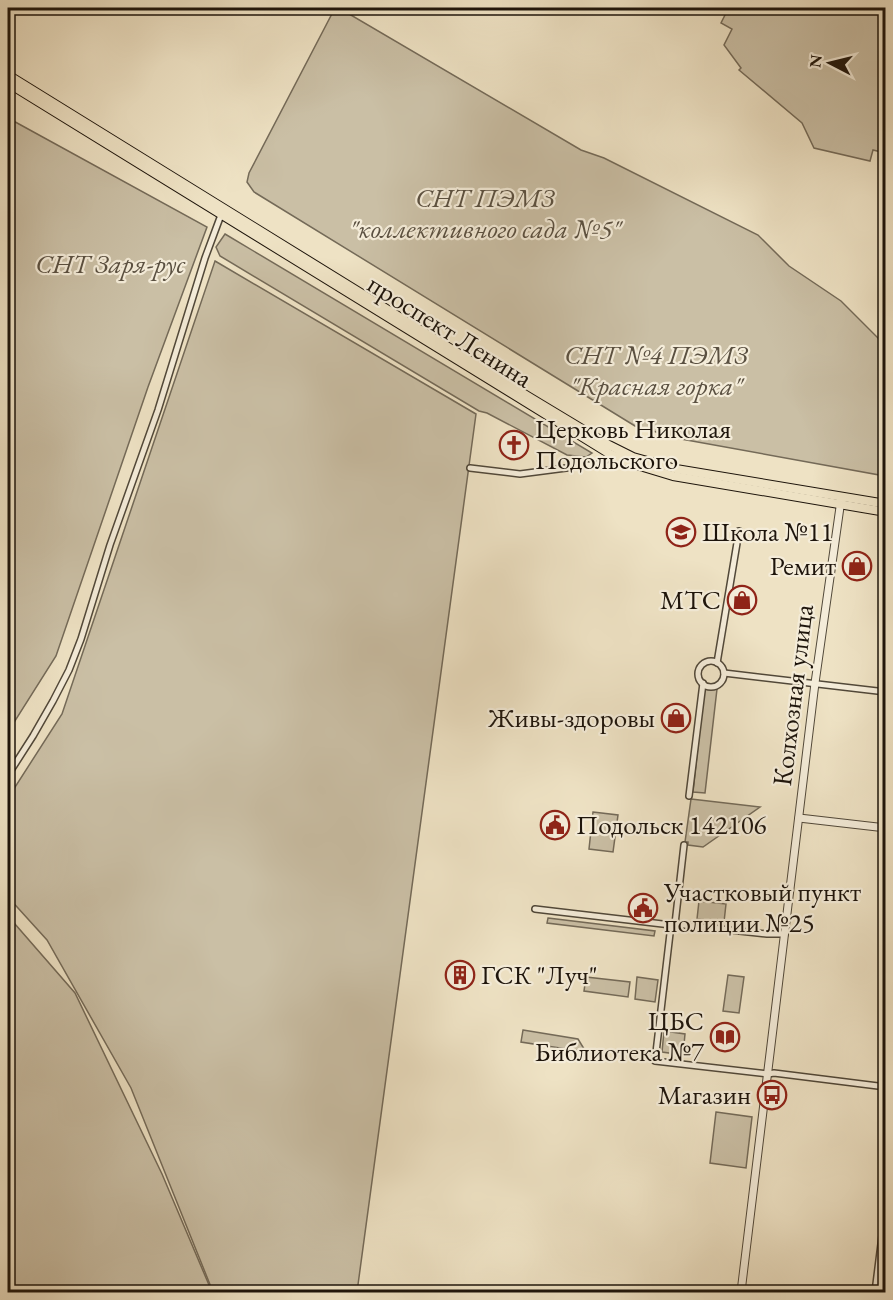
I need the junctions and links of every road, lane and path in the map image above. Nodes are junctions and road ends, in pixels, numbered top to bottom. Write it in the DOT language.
graph roads {
  1 [pos="8,75"];
  2 [pos="8,83"];
  3 [pos="216,207"];
  4 [pos="221,215"];
  5 [pos="610,454"];
  6 [pos="470,468"];
  7 [pos="841,501"];
  8 [pos="885,504"];
  9 [pos="885,512"];
  10 [pos="739,531"];
  11 [pos="717,663"];
  12 [pos="724,673"];
  13 [pos="703,683"];
  14 [pos="815,683"];
  15 [pos="885,692"];
  16 [pos="8,775"];
  17 [pos="689,796"];
  18 [pos="799,818"];
  19 [pos="885,828"];
  20 [pos="684,845"];
  21 [pos="535,909"];
  22 [pos="673,924"];
  23 [pos="785,934"];
  24 [pos="768,1074"];
  25 [pos="885,1087"];
  26 [pos="885,1204"];
  27 [pos="883,1249"];
  28 [pos="741,1293"];
  29 [pos="875,1293"];
  1 -- 3 [label="main road"];
  2 -- 3 [label="main road"];
  3 -- 4 [label="main road, проспект Ленина"];
  3 -- 7 [label="main road, проспект Ленина"];
  4 -- 5 [label="main road, проспект Ленина"];
  4 -- 16 [label="street"];
  5 -- 6 [label="street"];
  5 -- 7 [label="main road, проспект Ленина"];
  7 -- 8 [label="main road, проспект Ленина"];
  7 -- 9 [label="main road, проспект Ленина"];
  7 -- 14 [label="street, Колхозная улица"];
  10 -- 11 [label="street"];
  11 -- 12 [label="street"];
  11 -- 13 [label="street"];
  12 -- 13 [label="street"];
  12 -- 14 [label="street"];
  13 -- 17 [label="street"];
  14 -- 15 [label="street"];
  14 -- 18 [label="street, Колхозная улица"];
  18 -- 19 [label="street"];
  18 -- 23 [label="street, Колхозная улица"];
  20 -- 22 [label="street"];
  21 -- 22 [label="street"];
  22 -- 23 [label="street"];
  22 -- 24 [label="street"];
  23 -- 24 [label="street, Колхозная улица"];
  24 -- 25 [label="street"];
  24 -- 28 [label="street, Колхозная улица"];
  26 -- 27 [label="street"];
  27 -- 29 [label="street"];
}
